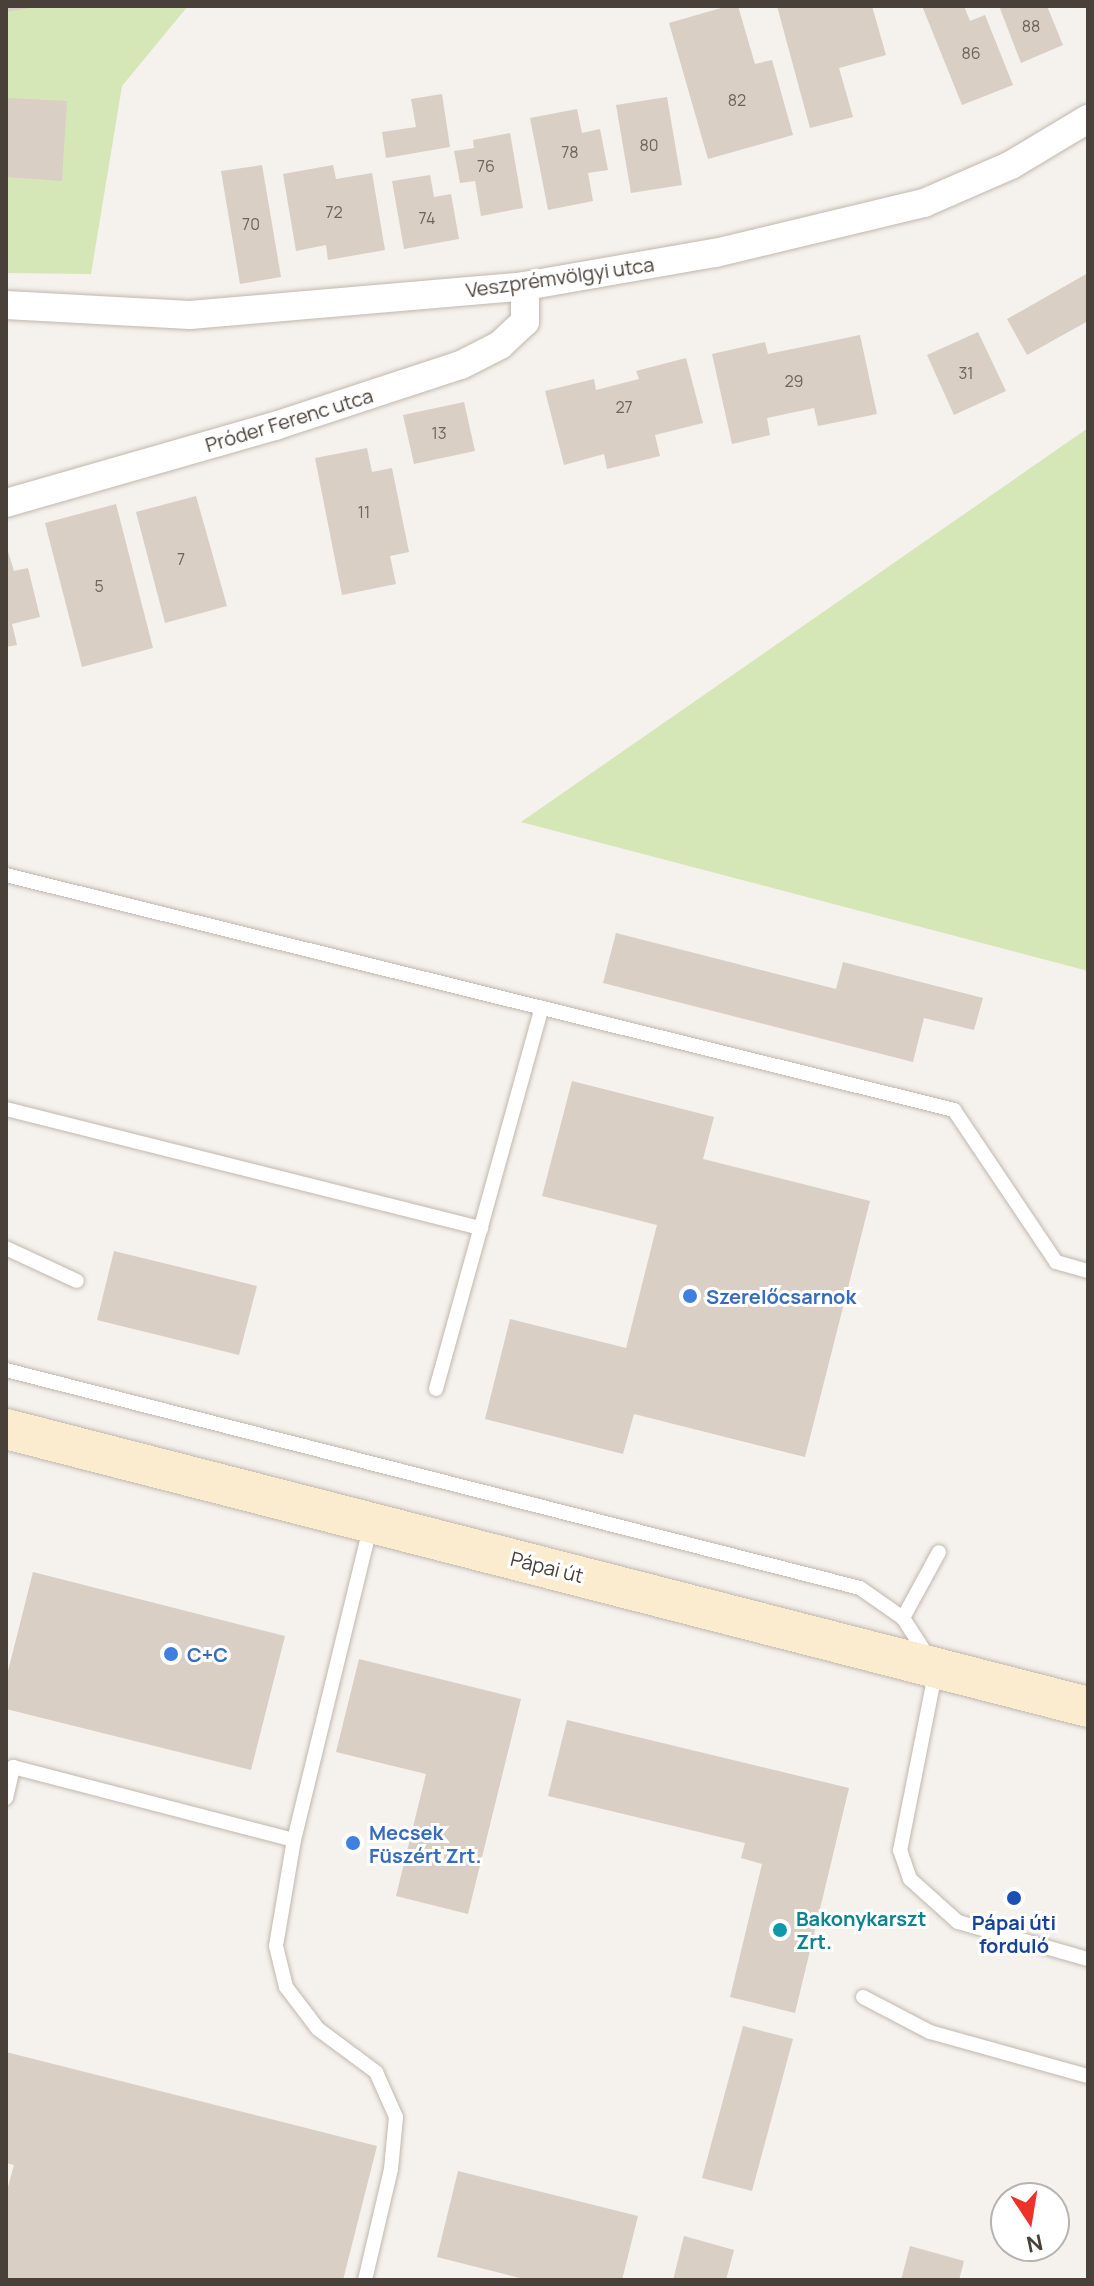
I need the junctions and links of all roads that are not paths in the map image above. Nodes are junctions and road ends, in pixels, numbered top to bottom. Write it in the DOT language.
graph roads {
  1 [pos="1088,119"];
  2 [pos="525,286"];
  3 [pos="6,305"];
  4 [pos="6,503"];
  5 [pos="6,875"];
  6 [pos="542,1008"];
  7 [pos="6,1109"];
  8 [pos="481,1228"];
  9 [pos="6,1248"];
  10 [pos="1088,1271"];
  11 [pos="77,1281"];
  12 [pos="6,1370"];
  13 [pos="436,1389"];
  14 [pos="6,1429"];
  15 [pos="371,1524"];
  16 [pos="939,1552"];
  17 [pos="903,1618"];
  18 [pos="936,1669"];
  19 [pos="1088,1707"];
  20 [pos="6,1798"];
  21 [pos="294,1840"];
  22 [pos="1088,1959"];
  23 [pos="863,1997"];
  24 [pos="1088,2076"];
  25 [pos="365,2280"];
  1 -- 2 [label="street, Veszprémvölgyi utca"];
  2 -- 3 [label="street, Veszprémvölgyi utca"];
  2 -- 4 [label="street, Próder Ferenc utca"];
  5 -- 6 [label="lane"];
  6 -- 8 [label="lane"];
  6 -- 10 [label="lane"];
  7 -- 8 [label="lane"];
  8 -- 13 [label="lane"];
  9 -- 11 [label="lane"];
  12 -- 17 [label="lane"];
  14 -- 15 [label="main road, Pápai út"];
  15 -- 18 [label="main road, Pápai út"];
  15 -- 21 [label="lane"];
  16 -- 17 [label="lane"];
  17 -- 18 [label="lane"];
  18 -- 19 [label="main road, Pápai út"];
  18 -- 22 [label="lane"];
  20 -- 21 [label="lane"];
  21 -- 25 [label="lane"];
  23 -- 24 [label="lane"];
}
